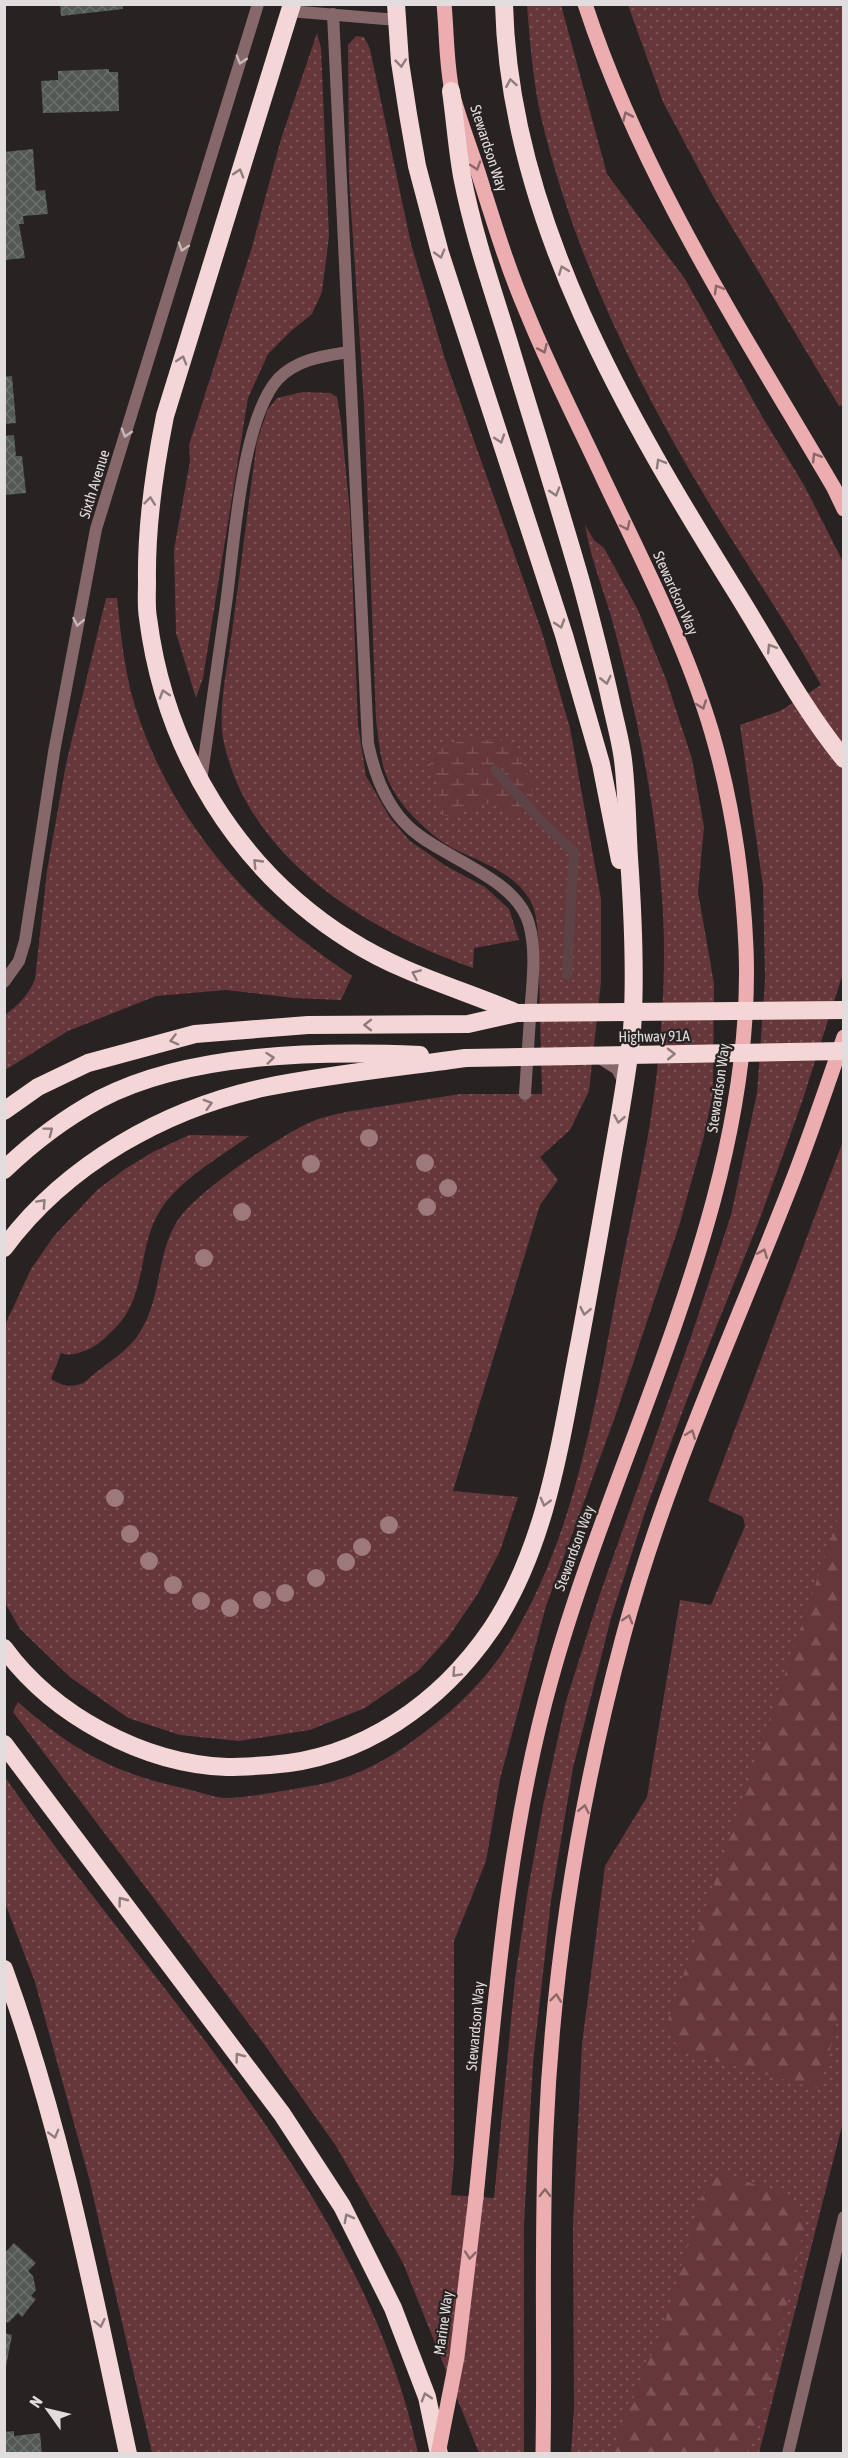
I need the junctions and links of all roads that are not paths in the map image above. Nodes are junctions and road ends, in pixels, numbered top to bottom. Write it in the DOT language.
graph roads {
  1 [pos="258,4"];
  2 [pos="444,4"];
  3 [pos="504,4"];
  4 [pos="585,4"];
  5 [pos="291,8"];
  6 [pos="397,12"];
  7 [pos="333,14"];
  8 [pos="452,91"];
  9 [pos="349,352"];
  10 [pos="843,509"];
  11 [pos="843,759"];
  12 [pos="200,782"];
  13 [pos="634,936"];
  14 [pos="4,982"];
  15 [pos="843,1010"];
  16 [pos="517,1013"];
  17 [pos="843,1037"];
  18 [pos="843,1051"];
  19 [pos="528,1053"];
  20 [pos="466,1058"];
  21 [pos="625,1084"];
  22 [pos="525,1094"];
  23 [pos="4,1111"];
  24 [pos="4,1170"];
  25 [pos="4,1248"];
  26 [pos="4,1648"];
  27 [pos="4,1744"];
  28 [pos="4,1969"];
  29 [pos="476,2197"];
  30 [pos="843,2217"];
  31 [pos="128,2454"];
  32 [pos="438,2454"];
  33 [pos="543,2454"];
  34 [pos="788,2454"];
  1 -- 14 [label="street, Sixth Avenue, one-way"];
  2 -- 8 [label="main road, Stewardson Way"];
  11 -- 3 [label="highway, one-way"];
  10 -- 4 [label="main road, one-way"];
  5 -- 7 [label="street"];
  12 -- 5 [label="highway, one-way"];
  6 -- 7 [label="street"];
  6 -- 13 [label="highway, one-way"];
  7 -- 9 [label="street"];
  8 -- 13 [label="highway, one-way"];
  8 -- 29 [label="main road, Stewardson Way, one-way"];
  9 -- 12 [label="street"];
  9 -- 19 [label="street"];
  16 -- 12 [label="highway, one-way"];
  13 -- 21 [label="highway"];
  15 -- 16 [label="highway, Highway 91A, bridge"];
  16 -- 23 [label="highway, one-way"];
  33 -- 17 [label="main road, one-way"];
  20 -- 18 [label="highway, Highway 91A, one-way, bridge"];
  19 -- 21 [label="street"];
  19 -- 22 [label="street"];
  24 -- 20 [label="highway, one-way"];
  25 -- 20 [label="highway, one-way"];
  21 -- 26 [label="highway, one-way"];
  32 -- 27 [label="highway, one-way"];
  28 -- 31 [label="highway, one-way"];
  29 -- 32 [label="main road, Marine Way, one-way, bridge"];
  30 -- 34 [label="street"];
}
